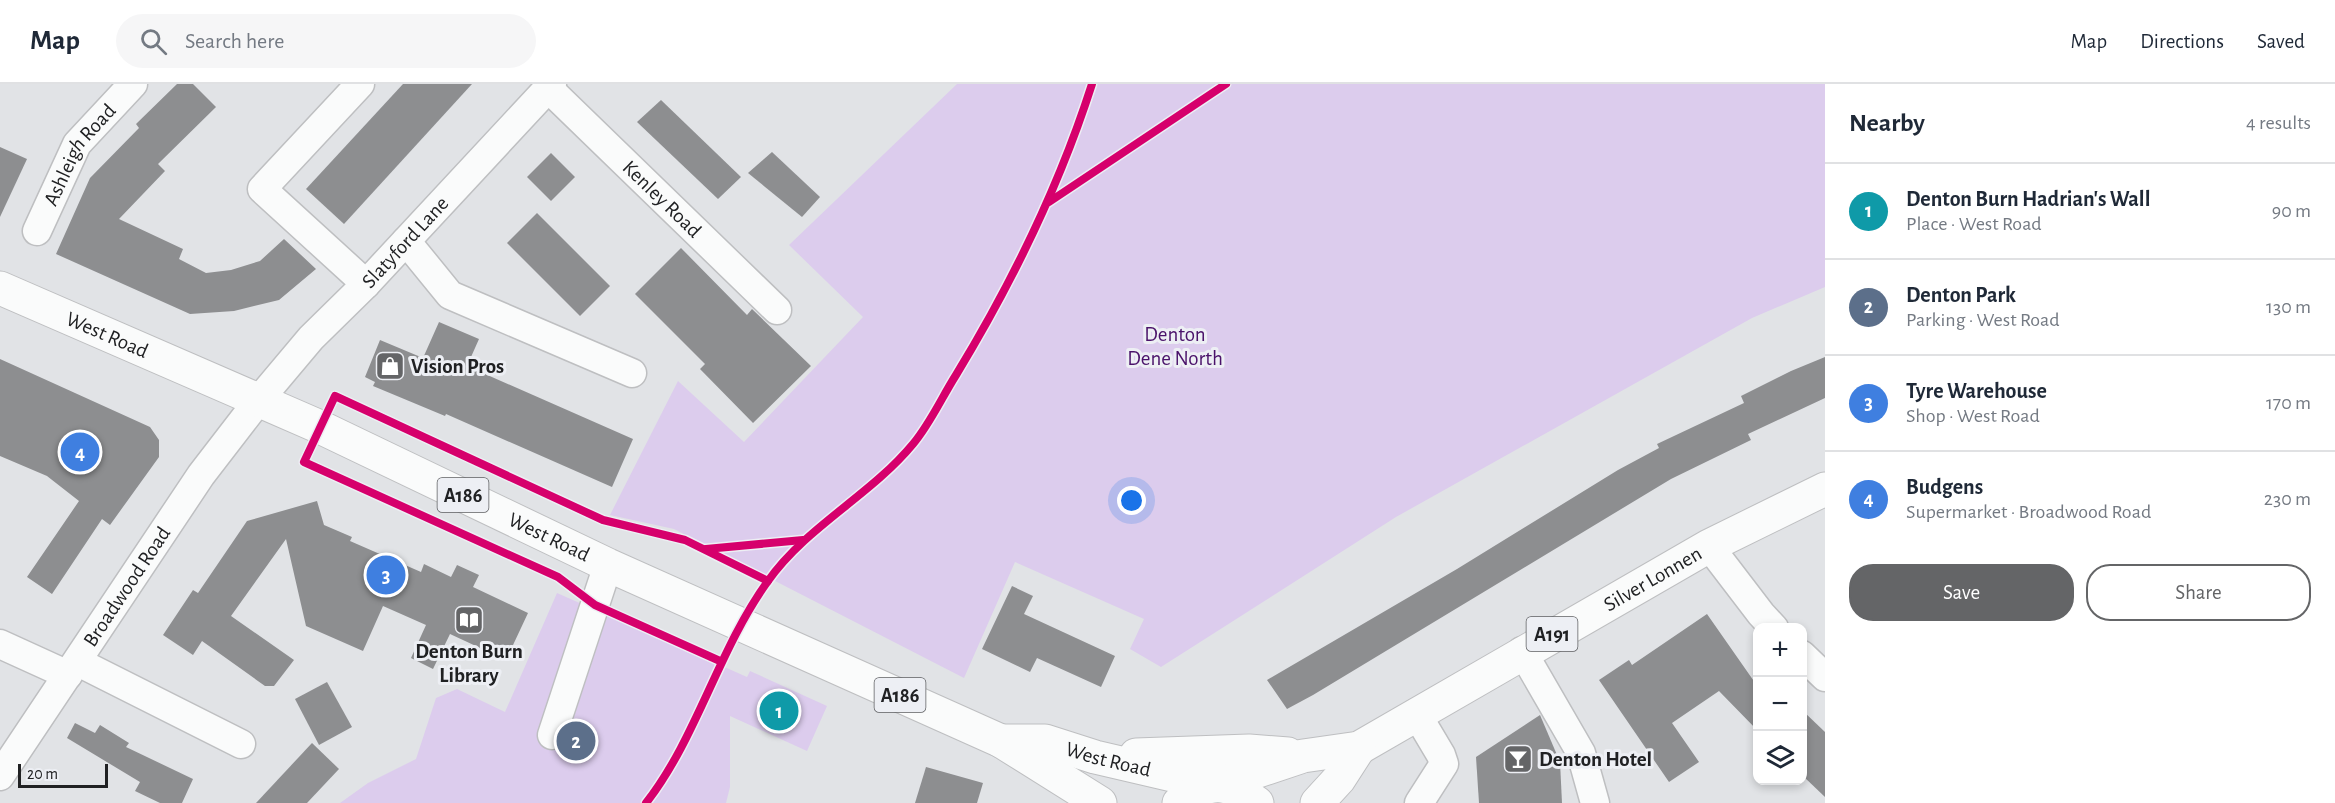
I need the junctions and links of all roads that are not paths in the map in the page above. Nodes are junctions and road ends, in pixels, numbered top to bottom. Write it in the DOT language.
graph roads {
  1 [pos="133,84"];
  2 [pos="360,84"];
  3 [pos="550,86"];
  4 [pos="37,231"];
  5 [pos="406,241"];
  6 [pos="366,285"];
  7 [pos="0,288"];
  8 [pos="777,310"];
  9 [pos="632,373"];
  10 [pos="258,401"];
  11 [pos="1825,489"];
  12 [pos="1709,546"];
  13 [pos="608,565"];
  14 [pos="1770,623"];
  15 [pos="0,644"];
  16 [pos="1522,651"];
  17 [pos="1807,659"];
  18 [pos="73,669"];
  19 [pos="1825,677"];
  20 [pos="1416,713"];
  21 [pos="552,735"];
  22 [pos="1001,741"];
  23 [pos="241,744"];
  24 [pos="1359,748"];
  25 [pos="1302,756"];
  26 [pos="1095,757"];
  27 [pos="0,776"];
  28 [pos="1217,784"];
  29 [pos="1338,791"];
  30 [pos="1098,802"];
  31 [pos="1179,803"];
  32 [pos="1257,803"];
  33 [pos="1317,803"];
  34 [pos="1419,803"];
  35 [pos="1595,803"];
  1 -- 4 [label="street, Ashleigh Road"];
  2 -- 6 [label="street"];
  3 -- 5 [label="street, Slatyford Lane"];
  3 -- 8 [label="street, Kenley Road"];
  5 -- 6 [label="street, Slatyford Lane"];
  5 -- 9 [label="street"];
  6 -- 10 [label="street, Slatyford Lane"];
  7 -- 10 [label="main road, West Road / A186"];
  10 -- 13 [label="main road, West Road / A186"];
  10 -- 18 [label="street, Broadwood Road"];
  11 -- 12 [label="main road, Silver Lonnen / A191"];
  12 -- 14 [label="street"];
  12 -- 16 [label="main road, Silver Lonnen / A191"];
  13 -- 21 [label="street"];
  13 -- 22 [label="main road, West Road / A186"];
  15 -- 18 [label="street"];
  16 -- 20 [label="main road, Silver Lonnen / A191"];
  16 -- 35 [label="street"];
  17 -- 19 [label="street"];
  18 -- 23 [label="street"];
  18 -- 27 [label="street, Broadwood Road"];
  20 -- 24 [label="main road, Silver Lonnen / A191"];
  20 -- 34 [label="street"];
  22 -- 26 [label="main road, West Road / A186"];
  22 -- 30 [label="main road, West Road / A186"];
  24 -- 25 [label="main road, Silver Lonnen / A191"];
  24 -- 29 [label="main road, Silver Lonnen / A191"];
  25 -- 26 [label="main road"];
  25 -- 28 [label="main road, Silver Lonnen / A191"];
  26 -- 28 [label="main road, West Road / A186"];
  28 -- 31 [label="main road, A191"];
  28 -- 32 [label="main road, A186"];
  29 -- 33 [label="main road, Silver Lonnen / A191"];
}
